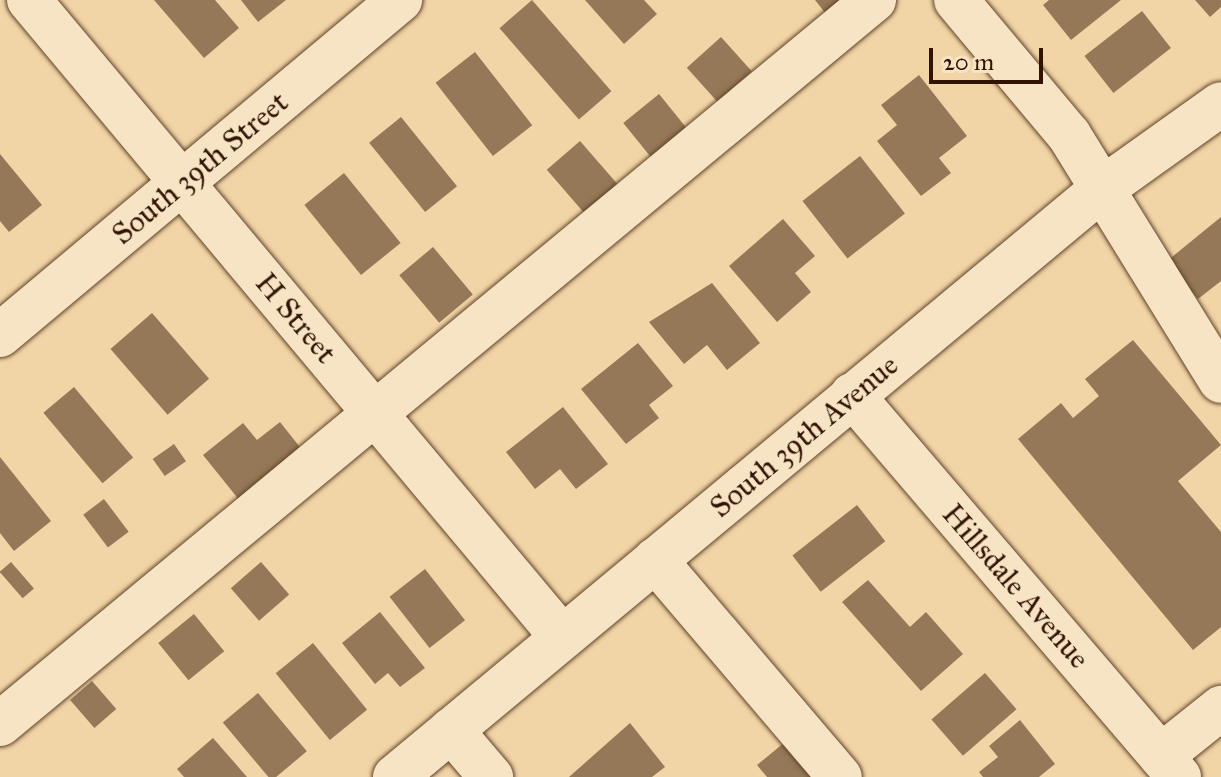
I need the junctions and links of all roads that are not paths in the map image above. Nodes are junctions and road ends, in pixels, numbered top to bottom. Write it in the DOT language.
graph roads {
  1 [pos="29,0"];
  2 [pos="400,0"];
  3 [pos="874,0"];
  4 [pos="956,0"];
  5 [pos="1221,104"];
  6 [pos="182,183"];
  7 [pos="1102,189"];
  8 [pos="0,335"];
  9 [pos="1221,381"];
  10 [pos="852,395"];
  11 [pos="375,412"];
  12 [pos="655,560"];
  13 [pos="562,637"];
  14 [pos="1221,708"];
  15 [pos="0,724"];
  16 [pos="451,730"];
  17 [pos="1170,767"];
  18 [pos="395,777"];
  19 [pos="491,777"];
  20 [pos="840,777"];
  1 -- 6 [label="street, H Street"];
  2 -- 6 [label="street, South 39th Street"];
  3 -- 11 [label="street"];
  4 -- 7 [label="street"];
  5 -- 7 [label="street, South 39th Avenue"];
  6 -- 8 [label="street, South 39th Street"];
  6 -- 11 [label="street, H Street"];
  7 -- 9 [label="street"];
  7 -- 10 [label="street, South 39th Avenue"];
  10 -- 12 [label="street, South 39th Avenue"];
  10 -- 17 [label="street, Hillsdale Avenue"];
  11 -- 13 [label="street, H Street"];
  11 -- 15 [label="street"];
  12 -- 13 [label="street, South 39th Avenue"];
  12 -- 20 [label="street"];
  13 -- 16 [label="street, South 39th Avenue"];
  14 -- 17 [label="street"];
  16 -- 18 [label="street, South 39th Avenue"];
  16 -- 19 [label="street"];
}
